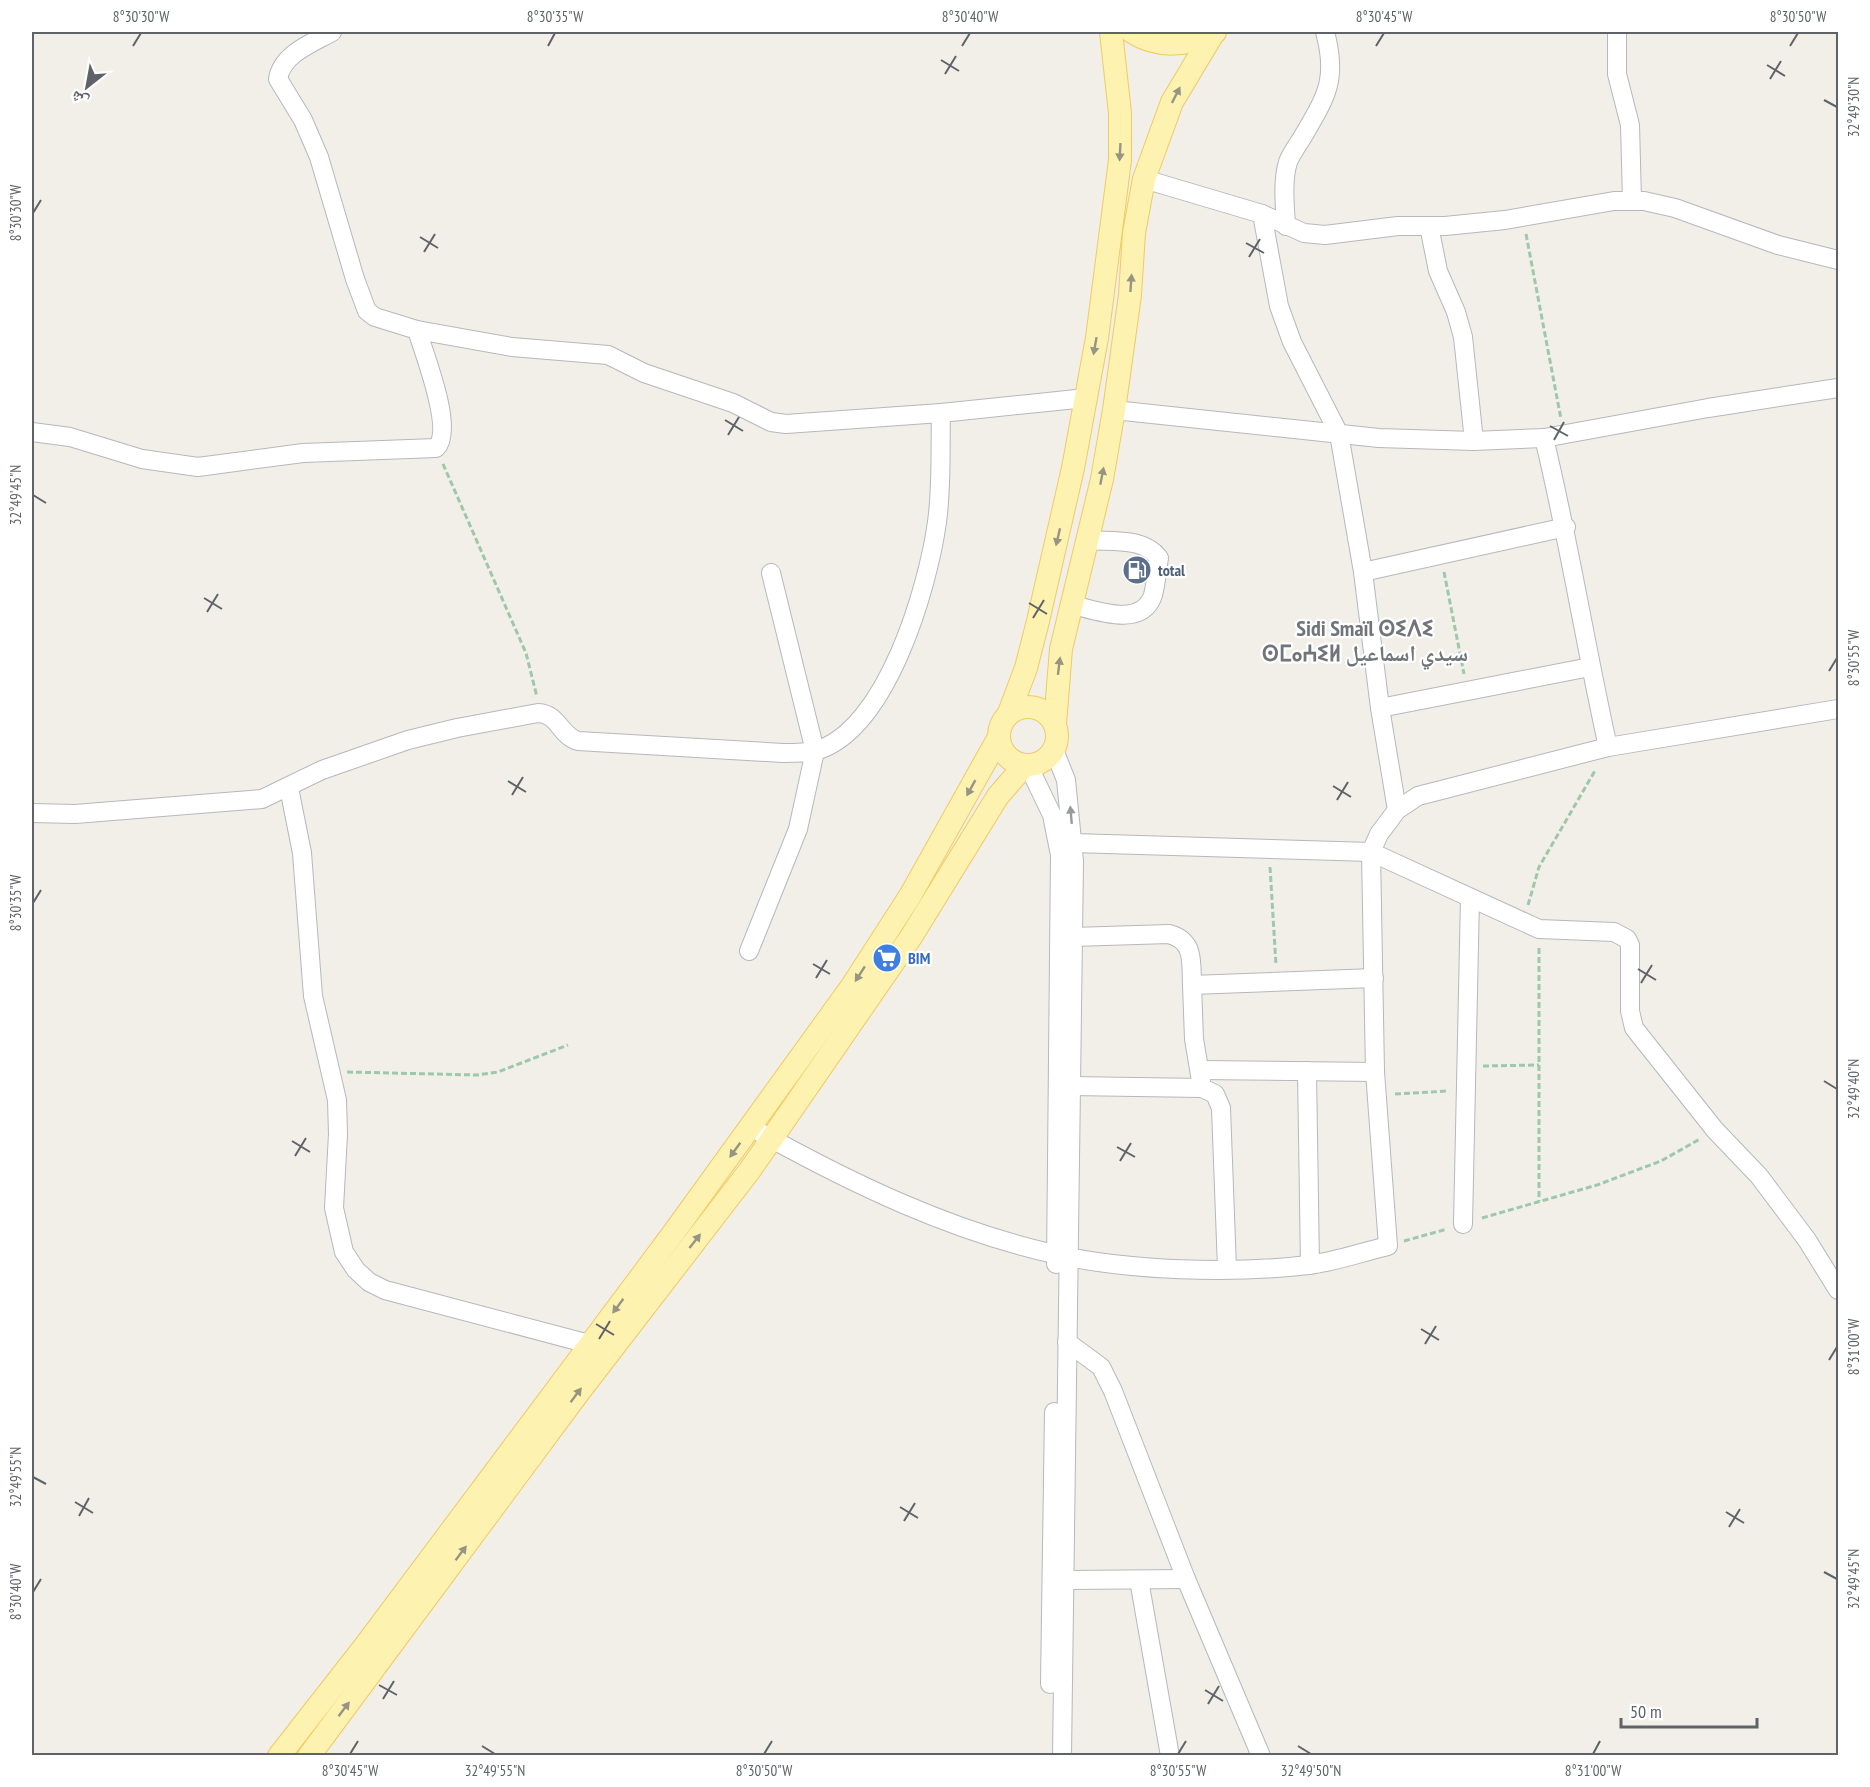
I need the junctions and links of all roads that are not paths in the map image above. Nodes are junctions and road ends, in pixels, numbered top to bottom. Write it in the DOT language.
graph roads {
  1 [pos="332,32"];
  2 [pos="1111,32"];
  3 [pos="1132,32"];
  4 [pos="1215,32"];
  5 [pos="1325,32"];
  6 [pos="1617,32"];
  7 [pos="1144,179"];
  8 [pos="1632,200"];
  9 [pos="1262,214"];
  10 [pos="1286,226"];
  11 [pos="1429,226"];
  12 [pos="1839,260"];
  13 [pos="417,330"];
  14 [pos="1839,388"];
  15 [pos="1086,398"];
  16 [pos="1114,410"];
  17 [pos="941,413"];
  18 [pos="32,432"];
  19 [pos="1340,434"];
  20 [pos="1544,438"];
  21 [pos="1474,441"];
  22 [pos="1566,527"];
  23 [pos="1088,540"];
  24 [pos="1363,572"];
  25 [pos="771,573"];
  26 [pos="1070,604"];
  27 [pos="1590,667"];
  28 [pos="1380,708"];
  29 [pos="1839,709"];
  30 [pos="1010,713"];
  31 [pos="1055,724"];
  32 [pos="999,737"];
  33 [pos="1608,747"];
  34 [pos="1054,750"];
  35 [pos="815,751"];
  36 [pos="1027,765"];
  37 [pos="289,788"];
  38 [pos="1397,810"];
  39 [pos="32,813"];
  40 [pos="1073,843"];
  41 [pos="1371,852"];
  42 [pos="1470,898"];
  43 [pos="1073,937"];
  44 [pos="749,951"];
  45 [pos="1374,978"];
  46 [pos="1192,985"];
  47 [pos="1200,1070"];
  48 [pos="1307,1071"];
  49 [pos="1375,1072"];
  50 [pos="1071,1086"];
  51 [pos="1202,1088"];
  52 [pos="751,1128"];
  53 [pos="772,1139"];
  54 [pos="1464,1224"];
  55 [pos="1062,1256"];
  56 [pos="1310,1265"];
  57 [pos="1227,1269"];
  58 [pos="1839,1290"];
  59 [pos="1068,1342"];
  60 [pos="589,1344"];
  61 [pos="1186,1579"];
  62 [pos="1064,1580"];
  63 [pos="1139,1580"];
  64 [pos="279,1755"];
  65 [pos="309,1755"];
  66 [pos="1049,1755"];
  67 [pos="1062,1755"];
  68 [pos="1170,1755"];
  69 [pos="1259,1755"];
  1 -- 13 [label="street"];
  2 -- 15 [label="main road, one-way"];
  3 -- 4 [label="main road"];
  7 -- 4 [label="main road, one-way"];
  5 -- 10 [label="street"];
  6 -- 8 [label="street"];
  7 -- 9 [label="street"];
  16 -- 7 [label="main road, one-way"];
  8 -- 11 [label="street"];
  8 -- 12 [label="street"];
  9 -- 10 [label="street"];
  9 -- 19 [label="street"];
  10 -- 11 [label="street"];
  11 -- 21 [label="street"];
  13 -- 17 [label="street"];
  13 -- 18 [label="street"];
  14 -- 20 [label="street"];
  15 -- 17 [label="street"];
  15 -- 30 [label="main road, one-way"];
  16 -- 19 [label="street"];
  23 -- 16 [label="main road, one-way"];
  17 -- 35 [label="street"];
  19 -- 21 [label="street"];
  19 -- 24 [label="street"];
  20 -- 21 [label="street"];
  20 -- 22 [label="street"];
  22 -- 24 [label="street"];
  22 -- 27 [label="street"];
  23 -- 26 [label="main road"];
  23 -- 26 [label="street"];
  24 -- 28 [label="street"];
  25 -- 35 [label="street"];
  31 -- 26 [label="main road, one-way"];
  27 -- 28 [label="street"];
  27 -- 33 [label="street"];
  28 -- 38 [label="street"];
  29 -- 33 [label="street"];
  30 -- 31 [label="main road"];
  30 -- 32 [label="main road"];
  31 -- 34 [label="main road"];
  32 -- 36 [label="main road"];
  32 -- 52 [label="main road, one-way"];
  33 -- 38 [label="street"];
  34 -- 36 [label="main road"];
  40 -- 34 [label="street, one-way"];
  35 -- 37 [label="street"];
  35 -- 44 [label="street"];
  36 -- 53 [label="main road"];
  36 -- 55 [label="street"];
  37 -- 39 [label="street"];
  37 -- 60 [label="street"];
  38 -- 41 [label="street"];
  40 -- 41 [label="street"];
  40 -- 43 [label="street"];
  41 -- 42 [label="street"];
  41 -- 45 [label="street"];
  42 -- 54 [label="street"];
  42 -- 58 [label="street"];
  43 -- 46 [label="street"];
  43 -- 50 [label="street"];
  45 -- 46 [label="street"];
  45 -- 49 [label="street"];
  46 -- 47 [label="street"];
  47 -- 48 [label="street"];
  47 -- 51 [label="street"];
  48 -- 49 [label="street"];
  48 -- 56 [label="street"];
  49 -- 56 [label="street"];
  50 -- 51 [label="street"];
  50 -- 55 [label="street"];
  51 -- 57 [label="street"];
  52 -- 53 [label="street"];
  52 -- 60 [label="main road, one-way"];
  53 -- 55 [label="street"];
  65 -- 53 [label="main road, one-way"];
  55 -- 57 [label="street"];
  55 -- 59 [label="street"];
  55 -- 66 [label="street"];
  56 -- 57 [label="street"];
  59 -- 61 [label="street"];
  59 -- 62 [label="street"];
  60 -- 64 [label="main road"];
  61 -- 63 [label="street"];
  61 -- 69 [label="street"];
  62 -- 63 [label="street"];
  62 -- 67 [label="street"];
  63 -- 68 [label="street"];
}
